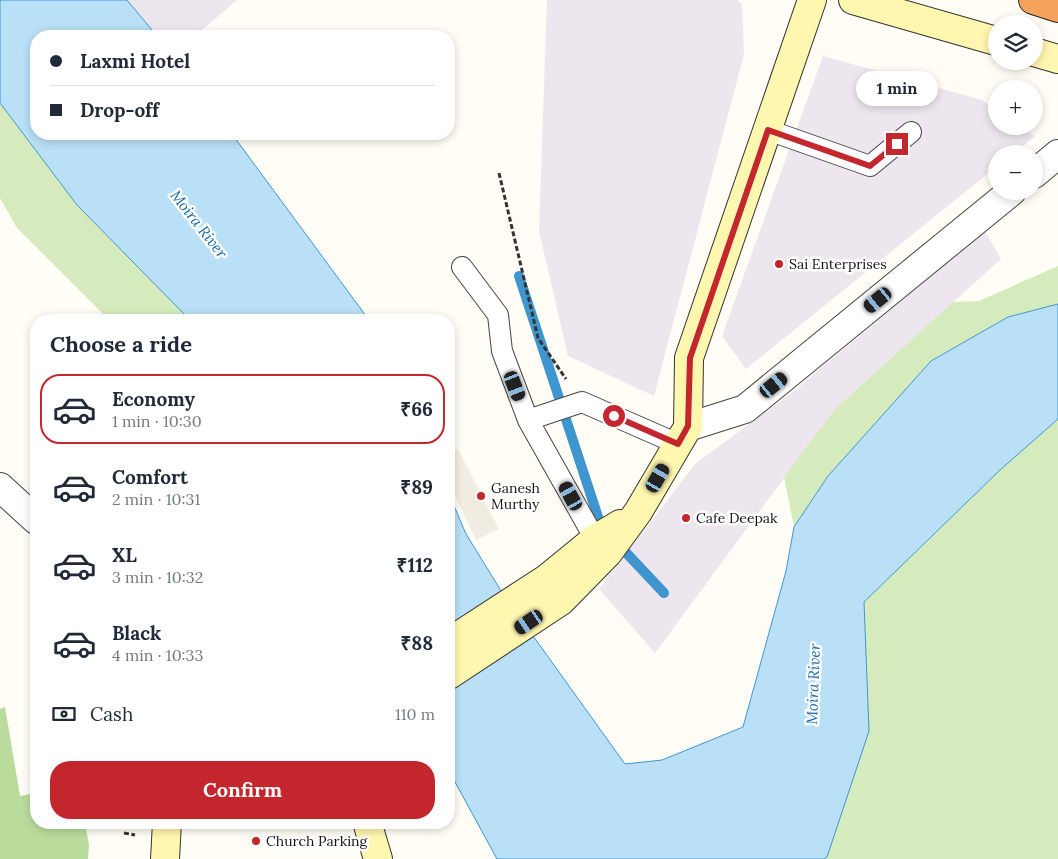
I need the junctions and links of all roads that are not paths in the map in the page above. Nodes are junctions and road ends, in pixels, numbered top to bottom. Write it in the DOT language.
graph roads {
  1 [pos="812,0"];
  2 [pos="853,0"];
  3 [pos="1033,0"];
  4 [pos="1058,8"];
  5 [pos="988,39"];
  6 [pos="1043,55"];
  7 [pos="1058,59"];
  8 [pos="768,130"];
  9 [pos="911,132"];
  10 [pos="1058,154"];
  11 [pos="1043,166"];
  12 [pos="1001,200"];
  13 [pos="462,267"];
  14 [pos="528,420"];
  15 [pos="683,436"];
  16 [pos="0,487"];
  17 [pos="638,512"];
  18 [pos="30,514"];
  19 [pos="595,540"];
  20 [pos="554,590"];
  21 [pos="455,639"];
  22 [pos="455,671"];
  23 [pos="167,829"];
  24 [pos="369,829"];
  25 [pos="165,859"];
  26 [pos="378,859"];
  1 -- 8 [label="main road"];
  2 -- 5 [label="main road"];
  3 -- 4 [label="highway"];
  6 -- 7 [label="main road"];
  8 -- 9 [label="lane"];
  8 -- 15 [label="main road"];
  10 -- 11 [label="street"];
  12 -- 15 [label="street"];
  13 -- 14 [label="lane"];
  14 -- 15 [label="lane"];
  14 -- 19 [label="lane"];
  15 -- 17 [label="main road"];
  16 -- 18 [label="street"];
  17 -- 19 [label="main road"];
  17 -- 20 [label="main road"];
  19 -- 20 [label="main road"];
  20 -- 21 [label="main road"];
  20 -- 22 [label="main road"];
  23 -- 25 [label="main road"];
  24 -- 26 [label="main road"];
}
